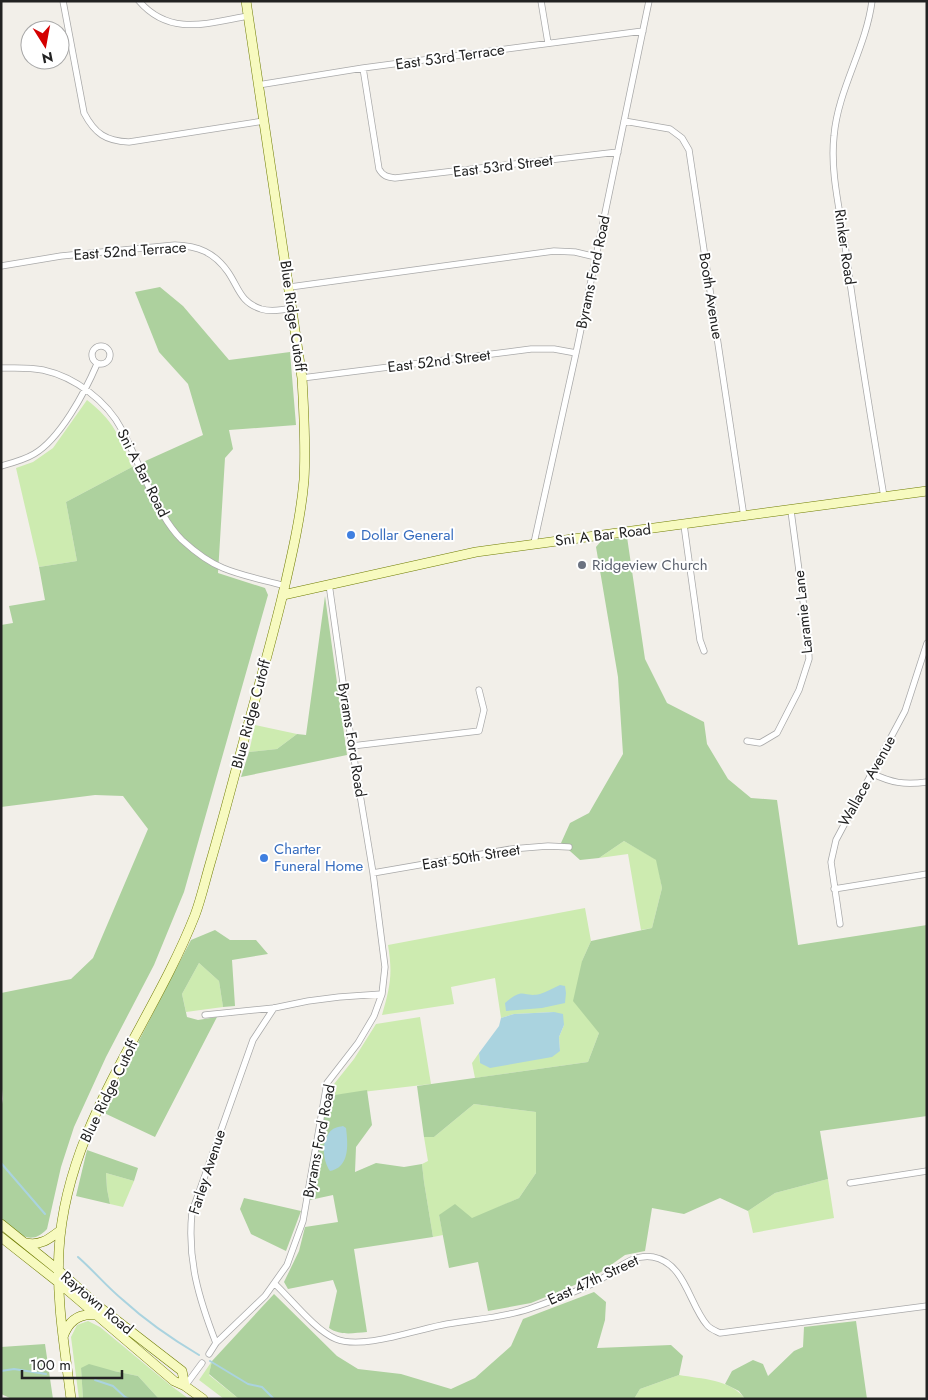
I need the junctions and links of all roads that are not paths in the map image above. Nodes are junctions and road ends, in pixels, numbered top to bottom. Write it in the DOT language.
graph roads {
  1 [pos="63,1"];
  2 [pos="139,1"];
  3 [pos="246,1"];
  4 [pos="542,1"];
  5 [pos="649,1"];
  6 [pos="872,1"];
  7 [pos="248,16"];
  8 [pos="643,31"];
  9 [pos="548,43"];
  10 [pos="363,68"];
  11 [pos="258,85"];
  12 [pos="264,121"];
  13 [pos="624,121"];
  14 [pos="618,152"];
  15 [pos="596,257"];
  16 [pos="1,266"];
  17 [pos="290,287"];
  18 [pos="292,308"];
  19 [pos="576,353"];
  20 [pos="98,364"];
  21 [pos="1,368"];
  22 [pos="302,378"];
  23 [pos="86,390"];
  24 [pos="1,466"];
  25 [pos="927,491"];
  26 [pos="884,497"];
  27 [pos="790,510"];
  28 [pos="744,517"];
  29 [pos="684,525"];
  30 [pos="534,543"];
  31 [pos="329,584"];
  32 [pos="284,590"];
  33 [pos="927,643"];
  34 [pos="704,651"];
  35 [pos="479,690"];
  36 [pos="747,741"];
  37 [pos="352,746"];
  38 [pos="871,773"];
  39 [pos="927,782"];
  40 [pos="569,847"];
  41 [pos="373,873"];
  42 [pos="927,874"];
  43 [pos="834,889"];
  44 [pos="840,924"];
  45 [pos="382,994"];
  46 [pos="274,1008"];
  47 [pos="205,1015"];
  48 [pos="927,1171"];
  49 [pos="850,1183"];
  50 [pos="1,1224"];
  51 [pos="61,1230"];
  52 [pos="1,1238"];
  53 [pos="24,1242"];
  54 [pos="58,1270"];
  55 [pos="58,1282"];
  56 [pos="275,1284"];
  57 [pos="927,1306"];
  58 [pos="95,1315"];
  59 [pos="63,1338"];
  60 [pos="216,1343"];
  61 [pos="209,1354"];
  62 [pos="202,1363"];
  63 [pos="186,1386"];
  64 [pos="71,1399"];
  65 [pos="203,1399"];
  1 -- 12 [label="street"];
  2 -- 7 [label="street"];
  3 -- 7 [label="main road, Blue Ridge Cutoff"];
  4 -- 9 [label="street"];
  5 -- 8 [label="street, Byrams Ford Road"];
  6 -- 26 [label="street, Rinker Road"];
  7 -- 11 [label="main road, Blue Ridge Cutoff"];
  8 -- 9 [label="street, East 53rd Terrace"];
  8 -- 13 [label="street, Byrams Ford Road"];
  9 -- 10 [label="street, East 53rd Terrace"];
  10 -- 11 [label="street, East 53rd Terrace"];
  10 -- 14 [label="street, East 53rd Street"];
  11 -- 12 [label="main road, Blue Ridge Cutoff"];
  12 -- 17 [label="main road, Blue Ridge Cutoff"];
  13 -- 14 [label="street, Byrams Ford Road"];
  13 -- 28 [label="street, Booth Avenue"];
  14 -- 15 [label="street, Byrams Ford Road"];
  15 -- 17 [label="street"];
  15 -- 19 [label="street, Byrams Ford Road"];
  16 -- 18 [label="street, East 52nd Terrace"];
  17 -- 18 [label="main road, Blue Ridge Cutoff"];
  18 -- 22 [label="main road, Blue Ridge Cutoff"];
  19 -- 22 [label="street, East 52nd Street"];
  19 -- 30 [label="street, Byrams Ford Road"];
  20 -- 23 [label="street"];
  21 -- 23 [label="street"];
  22 -- 32 [label="main road, Blue Ridge Cutoff"];
  23 -- 24 [label="street"];
  23 -- 32 [label="street, Sni A Bar Road"];
  25 -- 26 [label="main road, Sni A Bar Road"];
  26 -- 27 [label="main road, Sni A Bar Road"];
  27 -- 28 [label="main road, Sni A Bar Road"];
  27 -- 36 [label="street, Laramie Lane"];
  28 -- 29 [label="main road, Sni A Bar Road"];
  29 -- 30 [label="main road, Sni A Bar Road"];
  29 -- 34 [label="street"];
  30 -- 31 [label="main road, Sni A Bar Road"];
  31 -- 32 [label="main road, Sni A Bar Road"];
  31 -- 37 [label="street, Byrams Ford Road"];
  32 -- 51 [label="main road, Blue Ridge Cutoff"];
  33 -- 38 [label="street, Wallace Avenue"];
  35 -- 37 [label="street"];
  37 -- 41 [label="street, Byrams Ford Road"];
  38 -- 39 [label="street"];
  38 -- 43 [label="street, Wallace Avenue"];
  40 -- 41 [label="street, East 50th Street"];
  41 -- 45 [label="street, Byrams Ford Road"];
  42 -- 43 [label="street"];
  43 -- 44 [label="street, Wallace Avenue"];
  45 -- 46 [label="street"];
  45 -- 56 [label="street, Byrams Ford Road"];
  46 -- 47 [label="street"];
  46 -- 60 [label="street, Farley Avenue"];
  48 -- 49 [label="street"];
  50 -- 53 [label="main road, Raytown Road"];
  51 -- 53 [label="main road"];
  51 -- 54 [label="main road, Blue Ridge Cutoff"];
  52 -- 55 [label="main road, Raytown Road"];
  53 -- 54 [label="main road, Raytown Road"];
  54 -- 55 [label="main road, Blue Ridge Cutoff"];
  54 -- 63 [label="main road, Raytown Road"];
  55 -- 58 [label="main road, Raytown Road"];
  55 -- 59 [label="main road, Blue Ridge Cutoff"];
  56 -- 57 [label="street, East 47th Street"];
  56 -- 60 [label="street, Byrams Ford Road"];
  58 -- 59 [label="main road"];
  58 -- 63 [label="main road, Raytown Road"];
  59 -- 64 [label="main road, Blue Ridge Cutoff"];
  60 -- 61 [label="street, Byrams Ford Road"];
  62 -- 63 [label="street"];
  63 -- 65 [label="main road, Raytown Road"];
}
